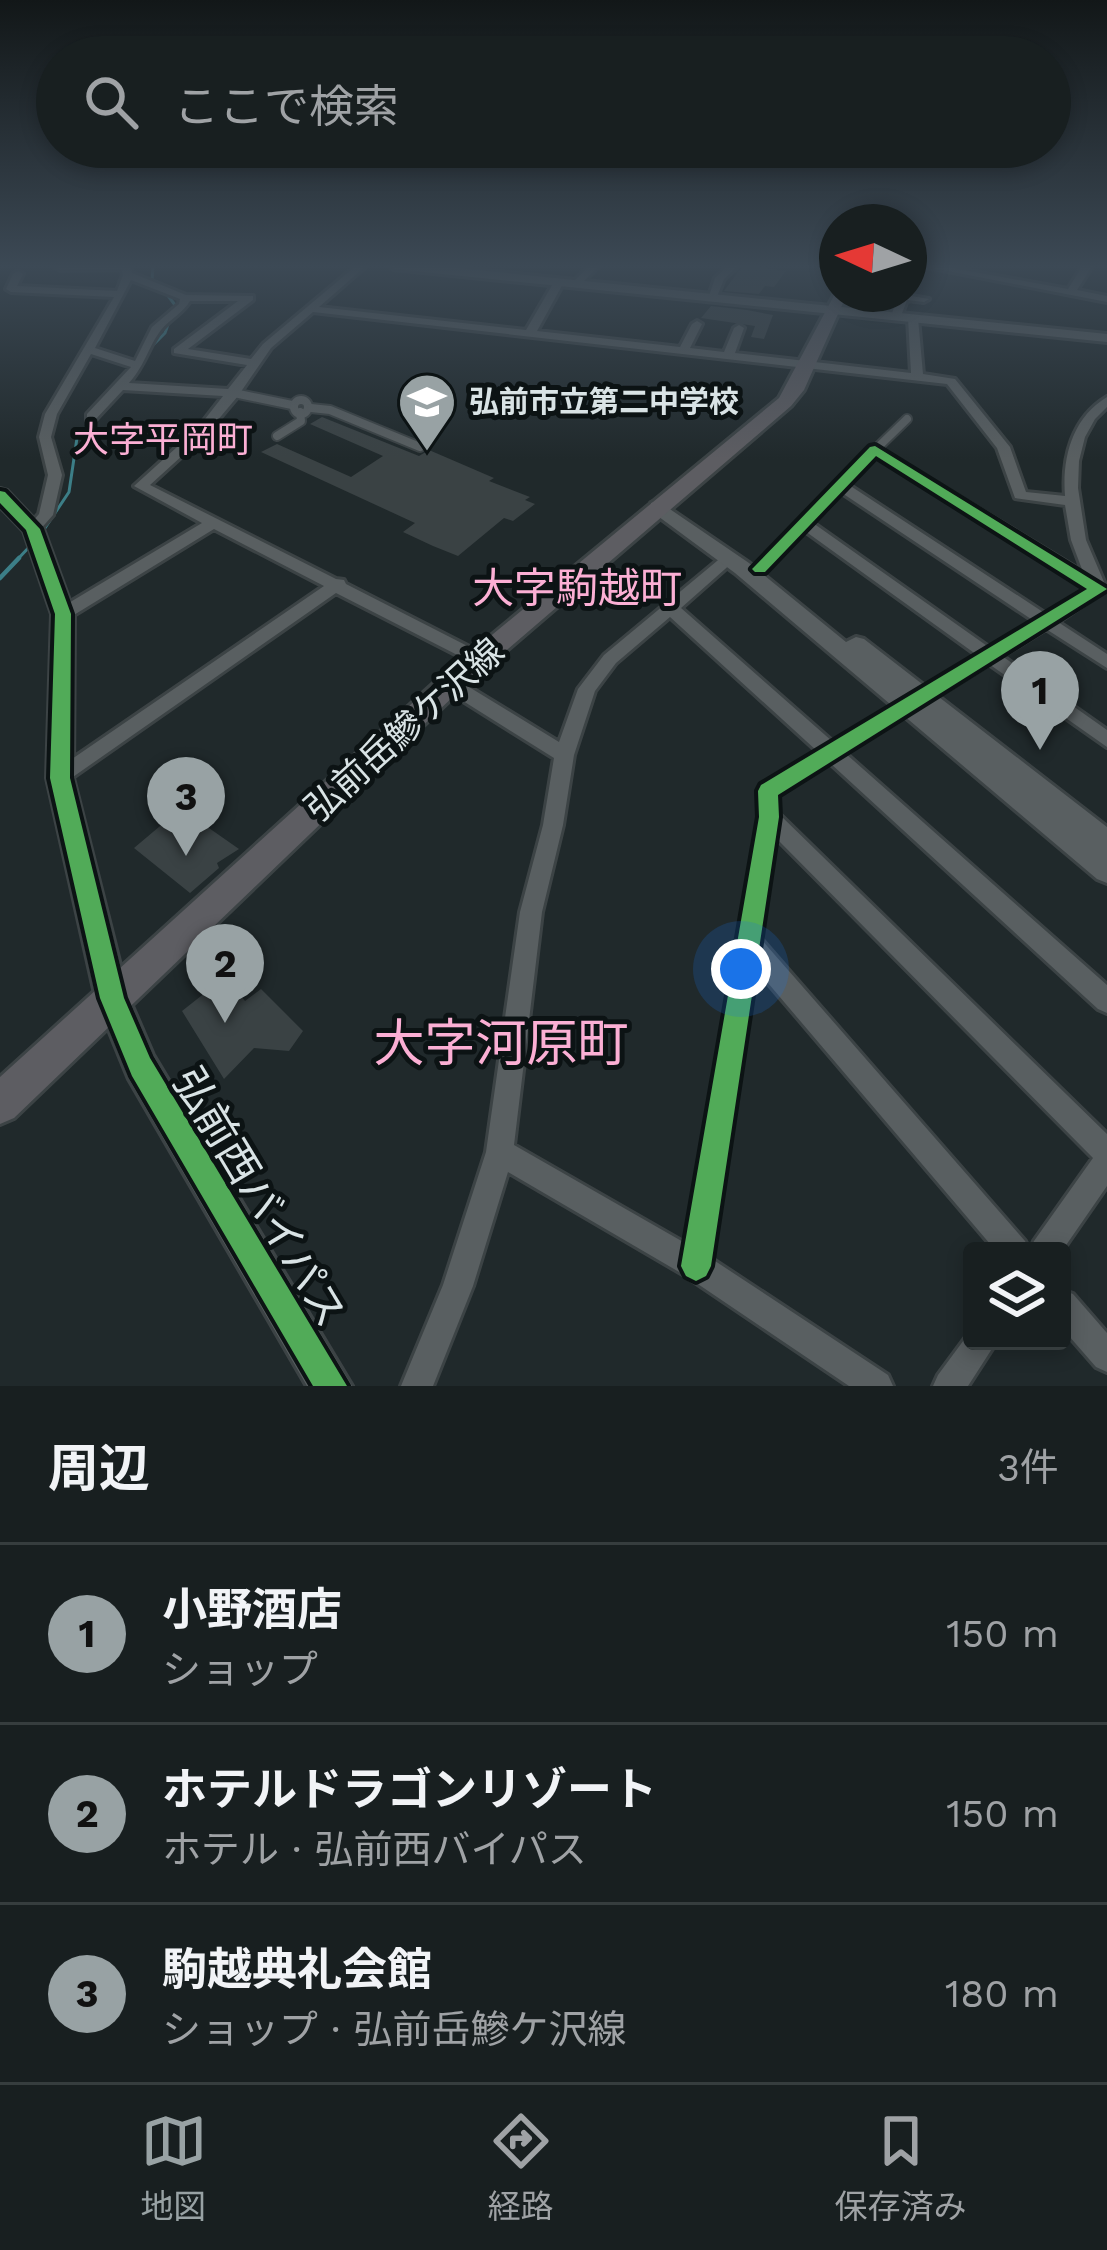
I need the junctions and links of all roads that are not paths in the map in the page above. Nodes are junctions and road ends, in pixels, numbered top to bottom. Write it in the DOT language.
graph roads {
  1 [pos="103,330"];
  2 [pos="156,330"];
  3 [pos="208,330"];
  4 [pos="289,330"];
  5 [pos="484,330"];
  6 [pos="532,330"];
  7 [pos="694,330"];
  8 [pos="738,330"];
  9 [pos="824,330"];
  10 [pos="914,330"];
  11 [pos="1026,330"];
  12 [pos="529,335"];
  13 [pos="1107,338"];
  14 [pos="92,351"];
  15 [pos="683,352"];
  16 [pos="728,356"];
  17 [pos="255,363"];
  18 [pos="808,365"];
  19 [pos="138,367"];
  20 [pos="917,378"];
  21 [pos="122,386"];
  22 [pos="233,393"];
  23 [pos="1107,401"];
  24 [pos="292,405"];
  25 [pos="311,408"];
  26 [pos="300,412"];
  27 [pos="91,417"];
  28 [pos="907,419"];
  29 [pos="277,436"];
  30 [pos="420,447"];
  31 [pos="875,450"];
  32 [pos="841,486"];
  33 [pos="0,495"];
  34 [pos="1075,502"];
  35 [pos="658,507"];
  36 [pos="215,522"];
  37 [pos="804,524"];
  38 [pos="33,529"];
  39 [pos="728,559"];
  40 [pos="760,569"];
  41 [pos="338,584"];
  42 [pos="1103,591"];
  43 [pos="670,608"];
  44 [pos="63,614"];
  45 [pos="1046,623"];
  46 [pos="990,655"];
  47 [pos="479,659"];
  48 [pos="1107,662"];
  49 [pos="450,684"];
  50 [pos="914,703"];
  51 [pos="1107,740"];
  52 [pos="564,755"];
  53 [pos="832,756"];
  54 [pos="60,778"];
  55 [pos="769,817"];
  56 [pos="1107,843"];
  57 [pos="1107,870"];
  58 [pos="749,943"];
  59 [pos="1107,1001"];
  60 [pos="100,1010"];
  61 [pos="0,1104"];
  62 [pos="500,1152"];
  63 [pos="1107,1157"];
  64 [pos="1007,1242"];
  65 [pos="1050,1242"];
  66 [pos="696,1266"];
  67 [pos="1071,1315"];
  68 [pos="975,1350"];
  69 [pos="1107,1356"];
  70 [pos="331,1386"];
  71 [pos="417,1386"];
  72 [pos="877,1386"];
  73 [pos="949,1386"];
  1 -- 14 [label="street"];
  2 -- 19 [label="street"];
  3 -- 17 [label="street"];
  4 -- 17 [label="street"];
  5 -- 12 [label="street"];
  6 -- 12 [label="street"];
  7 -- 15 [label="street"];
  8 -- 16 [label="street"];
  9 -- 18 [label="main road, 弘前岳鰺ケ沢線"];
  10 -- 20 [label="street"];
  11 -- 13 [label="street"];
  12 -- 15 [label="street"];
  14 -- 19 [label="street"];
  14 -- 38 [label="street"];
  15 -- 16 [label="street"];
  16 -- 18 [label="street"];
  17 -- 22 [label="street"];
  18 -- 20 [label="street"];
  18 -- 35 [label="main road, 弘前岳鰺ケ沢線"];
  19 -- 21 [label="street"];
  20 -- 34 [label="street"];
  21 -- 22 [label="street"];
  21 -- 27 [label="street"];
  22 -- 24 [label="lane"];
  22 -- 36 [label="street"];
  23 -- 34 [label="street"];
  24 -- 25 [label="lane"];
  24 -- 26 [label="lane"];
  25 -- 26 [label="lane"];
  25 -- 30 [label="lane"];
  26 -- 29 [label="lane"];
  28 -- 31 [label="lane"];
  31 -- 32 [label="street"];
  31 -- 42 [label="street"];
  32 -- 37 [label="street"];
  32 -- 45 [label="street"];
  33 -- 38 [label="street, 弘前西バイパス"];
  34 -- 42 [label="street"];
  35 -- 39 [label="street"];
  35 -- 40 [label="street"];
  35 -- 47 [label="main road, 弘前岳鰺ケ沢線"];
  36 -- 41 [label="street"];
  36 -- 44 [label="street"];
  37 -- 40 [label="street"];
  37 -- 46 [label="street"];
  38 -- 44 [label="street, 弘前西バイパス"];
  39 -- 43 [label="street"];
  39 -- 50 [label="street"];
  40 -- 50 [label="street"];
  41 -- 47 [label="street"];
  41 -- 54 [label="street"];
  42 -- 45 [label="street"];
  43 -- 52 [label="street"];
  43 -- 53 [label="street"];
  44 -- 54 [label="street, 弘前西バイパス"];
  45 -- 46 [label="street"];
  45 -- 48 [label="street"];
  46 -- 50 [label="street"];
  46 -- 51 [label="street"];
  47 -- 49 [label="main road, 弘前岳鰺ケ沢線"];
  49 -- 52 [label="street"];
  49 -- 60 [label="main road, 弘前岳鰺ケ沢線"];
  50 -- 53 [label="street"];
  50 -- 56 [label="street"];
  50 -- 57 [label="street"];
  52 -- 62 [label="street"];
  53 -- 55 [label="street"];
  53 -- 59 [label="street"];
  54 -- 60 [label="street, 弘前西バイパス"];
  55 -- 58 [label="street"];
  55 -- 63 [label="street"];
  58 -- 64 [label="street"];
  58 -- 66 [label="street"];
  60 -- 61 [label="main road, 弘前岳鰺ケ沢線"];
  60 -- 70 [label="street, 弘前西バイパス"];
  62 -- 66 [label="street"];
  62 -- 71 [label="street"];
  63 -- 65 [label="street"];
  66 -- 72 [label="street"];
  67 -- 69 [label="street"];
  68 -- 73 [label="street"];
}
